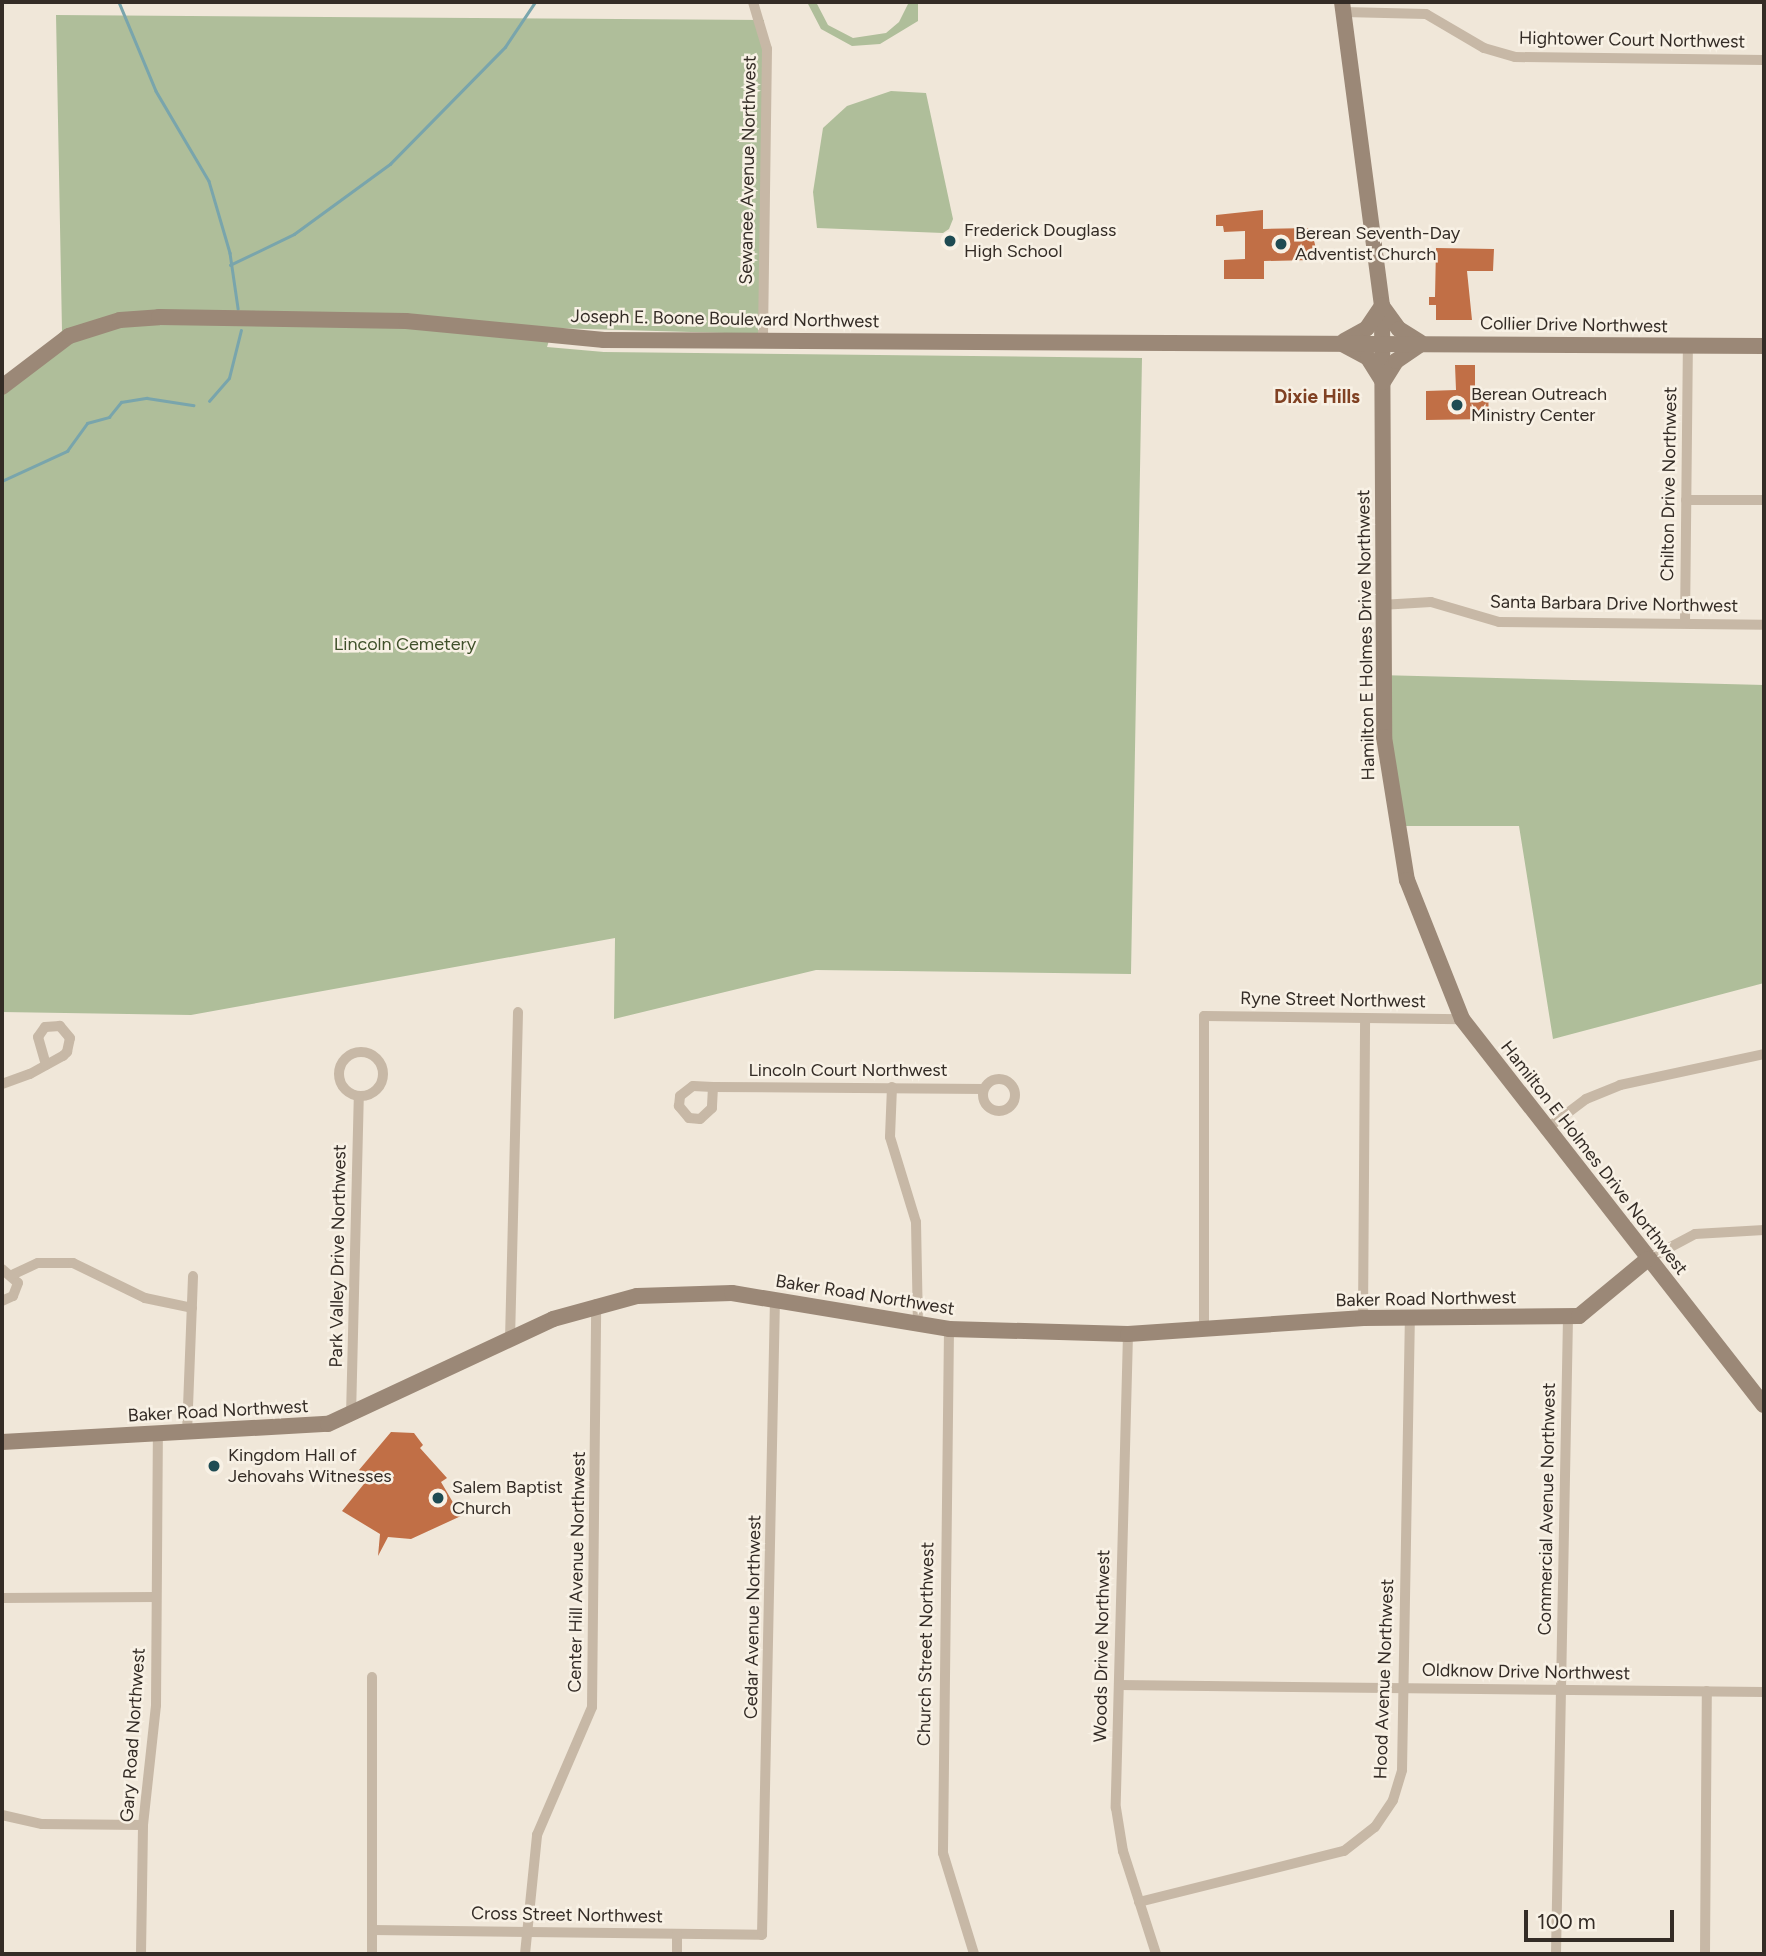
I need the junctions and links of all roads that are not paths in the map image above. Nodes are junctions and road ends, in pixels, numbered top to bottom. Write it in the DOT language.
graph roads {
  1 [pos="752,2"];
  2 [pos="1343,7"];
  3 [pos="1764,60"];
  4 [pos="1382,306"];
  5 [pos="763,341"];
  6 [pos="1338,343"];
  7 [pos="1383,343"];
  8 [pos="1423,343"];
  9 [pos="1688,346"];
  10 [pos="1764,346"];
  11 [pos="1383,382"];
  12 [pos="2,387"];
  13 [pos="1686,500"];
  14 [pos="1764,500"];
  15 [pos="1381,605"];
  16 [pos="1685,623"];
  17 [pos="1764,625"];
  18 [pos="518,1012"];
  19 [pos="1365,1018"];
  20 [pos="1462,1019"];
  21 [pos="1764,1054"];
  22 [pos="46,1065"];
  23 [pos="2,1084"];
  24 [pos="713,1087"];
  25 [pos="892,1087"];
  26 [pos="983,1089"];
  27 [pos="359,1097"];
  28 [pos="1545,1130"];
  29 [pos="1764,1230"];
  30 [pos="1648,1259"];
  31 [pos="2,1269"];
  32 [pos="14,1274"];
  33 [pos="193,1276"];
  34 [pos="775,1299"];
  35 [pos="2,1301"];
  36 [pos="596,1304"];
  37 [pos="192,1308"];
  38 [pos="1568,1316"];
  39 [pos="1410,1317"];
  40 [pos="1363,1318"];
  41 [pos="918,1325"];
  42 [pos="1203,1328"];
  43 [pos="949,1329"];
  44 [pos="1128,1334"];
  45 [pos="510,1340"];
  46 [pos="1764,1405"];
  47 [pos="351,1417"];
  48 [pos="187,1433"];
  49 [pos="158,1434"];
  50 [pos="2,1443"];
  51 [pos="156,1597"];
  52 [pos="2,1598"];
  53 [pos="372,1677"];
  54 [pos="1119,1685"];
  55 [pos="1404,1688"];
  56 [pos="1561,1690"];
  57 [pos="1707,1691"];
  58 [pos="1764,1692"];
  59 [pos="2,1815"];
  60 [pos="143,1825"];
  61 [pos="1139,1902"];
  62 [pos="373,1930"];
  63 [pos="525,1932"];
  64 [pos="677,1934"];
  65 [pos="762,1935"];
  66 [pos="141,1954"];
  67 [pos="372,1954"];
  68 [pos="525,1954"];
  69 [pos="677,1954"];
  70 [pos="974,1954"];
  71 [pos="1156,1954"];
  72 [pos="1556,1954"];
  73 [pos="1706,1954"];
  1 -- 5 [label="street, Sewanee Avenue Northwest"];
  2 -- 3 [label="street, Hightower Court Northwest"];
  2 -- 4 [label="main road, Hamilton E Holmes Drive Northwest"];
  4 -- 6 [label="main road"];
  4 -- 7 [label="main road, Hamilton E Holmes Drive Northwest"];
  4 -- 8 [label="main road"];
  5 -- 6 [label="main road, Joseph E. Boone Boulevard Northwest"];
  5 -- 12 [label="main road, Joseph E. Boone Boulevard Northwest"];
  6 -- 7 [label="main road, Joseph E. Boone Boulevard Northwest"];
  6 -- 11 [label="main road"];
  7 -- 8 [label="main road, Collier Drive Northwest"];
  7 -- 11 [label="main road, Hamilton E Holmes Drive Northwest"];
  8 -- 9 [label="main road, Collier Drive Northwest"];
  8 -- 11 [label="main road"];
  9 -- 10 [label="main road, Collier Drive Northwest"];
  9 -- 13 [label="street, Chilton Drive Northwest"];
  11 -- 15 [label="main road, Hamilton E Holmes Drive Northwest"];
  13 -- 14 [label="street"];
  13 -- 16 [label="street, Chilton Drive Northwest"];
  15 -- 16 [label="street, Santa Barbara Drive Northwest"];
  15 -- 20 [label="main road, Hamilton E Holmes Drive Northwest"];
  16 -- 17 [label="street, Santa Barbara Drive Northwest"];
  18 -- 45 [label="street"];
  19 -- 20 [label="street, Ryne Street Northwest"];
  19 -- 40 [label="street"];
  19 -- 42 [label="street, Ryne Street Northwest"];
  20 -- 28 [label="main road, Hamilton E Holmes Drive Northwest"];
  21 -- 28 [label="street"];
  22 -- 23 [label="street"];
  24 -- 25 [label="street, Lincoln Court Northwest"];
  25 -- 26 [label="street, Lincoln Court Northwest"];
  25 -- 41 [label="street"];
  27 -- 27 [label="street"];
  27 -- 47 [label="street, Park Valley Drive Northwest"];
  28 -- 30 [label="main road, Hamilton E Holmes Drive Northwest"];
  29 -- 30 [label="street, Baker Road Northwest"];
  30 -- 38 [label="main road, Baker Road Northwest"];
  30 -- 46 [label="main road, Hamilton E Holmes Drive Northwest"];
  31 -- 32 [label="street"];
  32 -- 35 [label="street"];
  32 -- 37 [label="street"];
  33 -- 37 [label="street"];
  34 -- 36 [label="main road, Baker Road Northwest"];
  34 -- 41 [label="main road, Baker Road Northwest"];
  34 -- 65 [label="street, Cedar Avenue Northwest"];
  36 -- 45 [label="main road, Baker Road Northwest"];
  36 -- 63 [label="street, Center Hill Avenue Northwest"];
  37 -- 48 [label="street"];
  38 -- 39 [label="main road, Baker Road Northwest"];
  38 -- 56 [label="street, Commercial Avenue Northwest"];
  39 -- 40 [label="main road, Baker Road Northwest"];
  39 -- 55 [label="street, Hood Avenue Northwest"];
  40 -- 42 [label="main road, Baker Road Northwest"];
  41 -- 43 [label="main road, Baker Road Northwest"];
  42 -- 44 [label="main road, Baker Road Northwest"];
  43 -- 44 [label="main road, Baker Road Northwest"];
  43 -- 70 [label="street, Church Street Northwest"];
  44 -- 54 [label="street, Woods Drive Northwest"];
  45 -- 47 [label="main road, Baker Road Northwest"];
  47 -- 48 [label="main road, Baker Road Northwest"];
  48 -- 49 [label="main road, Baker Road Northwest"];
  49 -- 50 [label="main road, Baker Road Northwest"];
  49 -- 51 [label="street, Gary Road Northwest"];
  51 -- 52 [label="street"];
  51 -- 60 [label="street, Gary Road Northwest"];
  53 -- 62 [label="street"];
  54 -- 55 [label="street, Oldknow Drive Northwest"];
  54 -- 61 [label="street, Woods Drive Northwest"];
  55 -- 56 [label="street, Oldknow Drive Northwest"];
  55 -- 61 [label="street, Hood Avenue Northwest"];
  56 -- 57 [label="street, Oldknow Drive Northwest"];
  56 -- 72 [label="street, Commercial Avenue Northwest"];
  57 -- 58 [label="street, Oldknow Drive Northwest"];
  57 -- 73 [label="street"];
  59 -- 60 [label="street"];
  60 -- 66 [label="street, Gary Road Northwest"];
  61 -- 71 [label="street, Woods Drive Northwest"];
  62 -- 63 [label="street, Cross Street Northwest"];
  62 -- 67 [label="street"];
  63 -- 64 [label="street, Cross Street Northwest"];
  63 -- 68 [label="street, Center Hill Avenue Northwest"];
  64 -- 65 [label="street, Cross Street Northwest"];
  64 -- 69 [label="street"];
}
